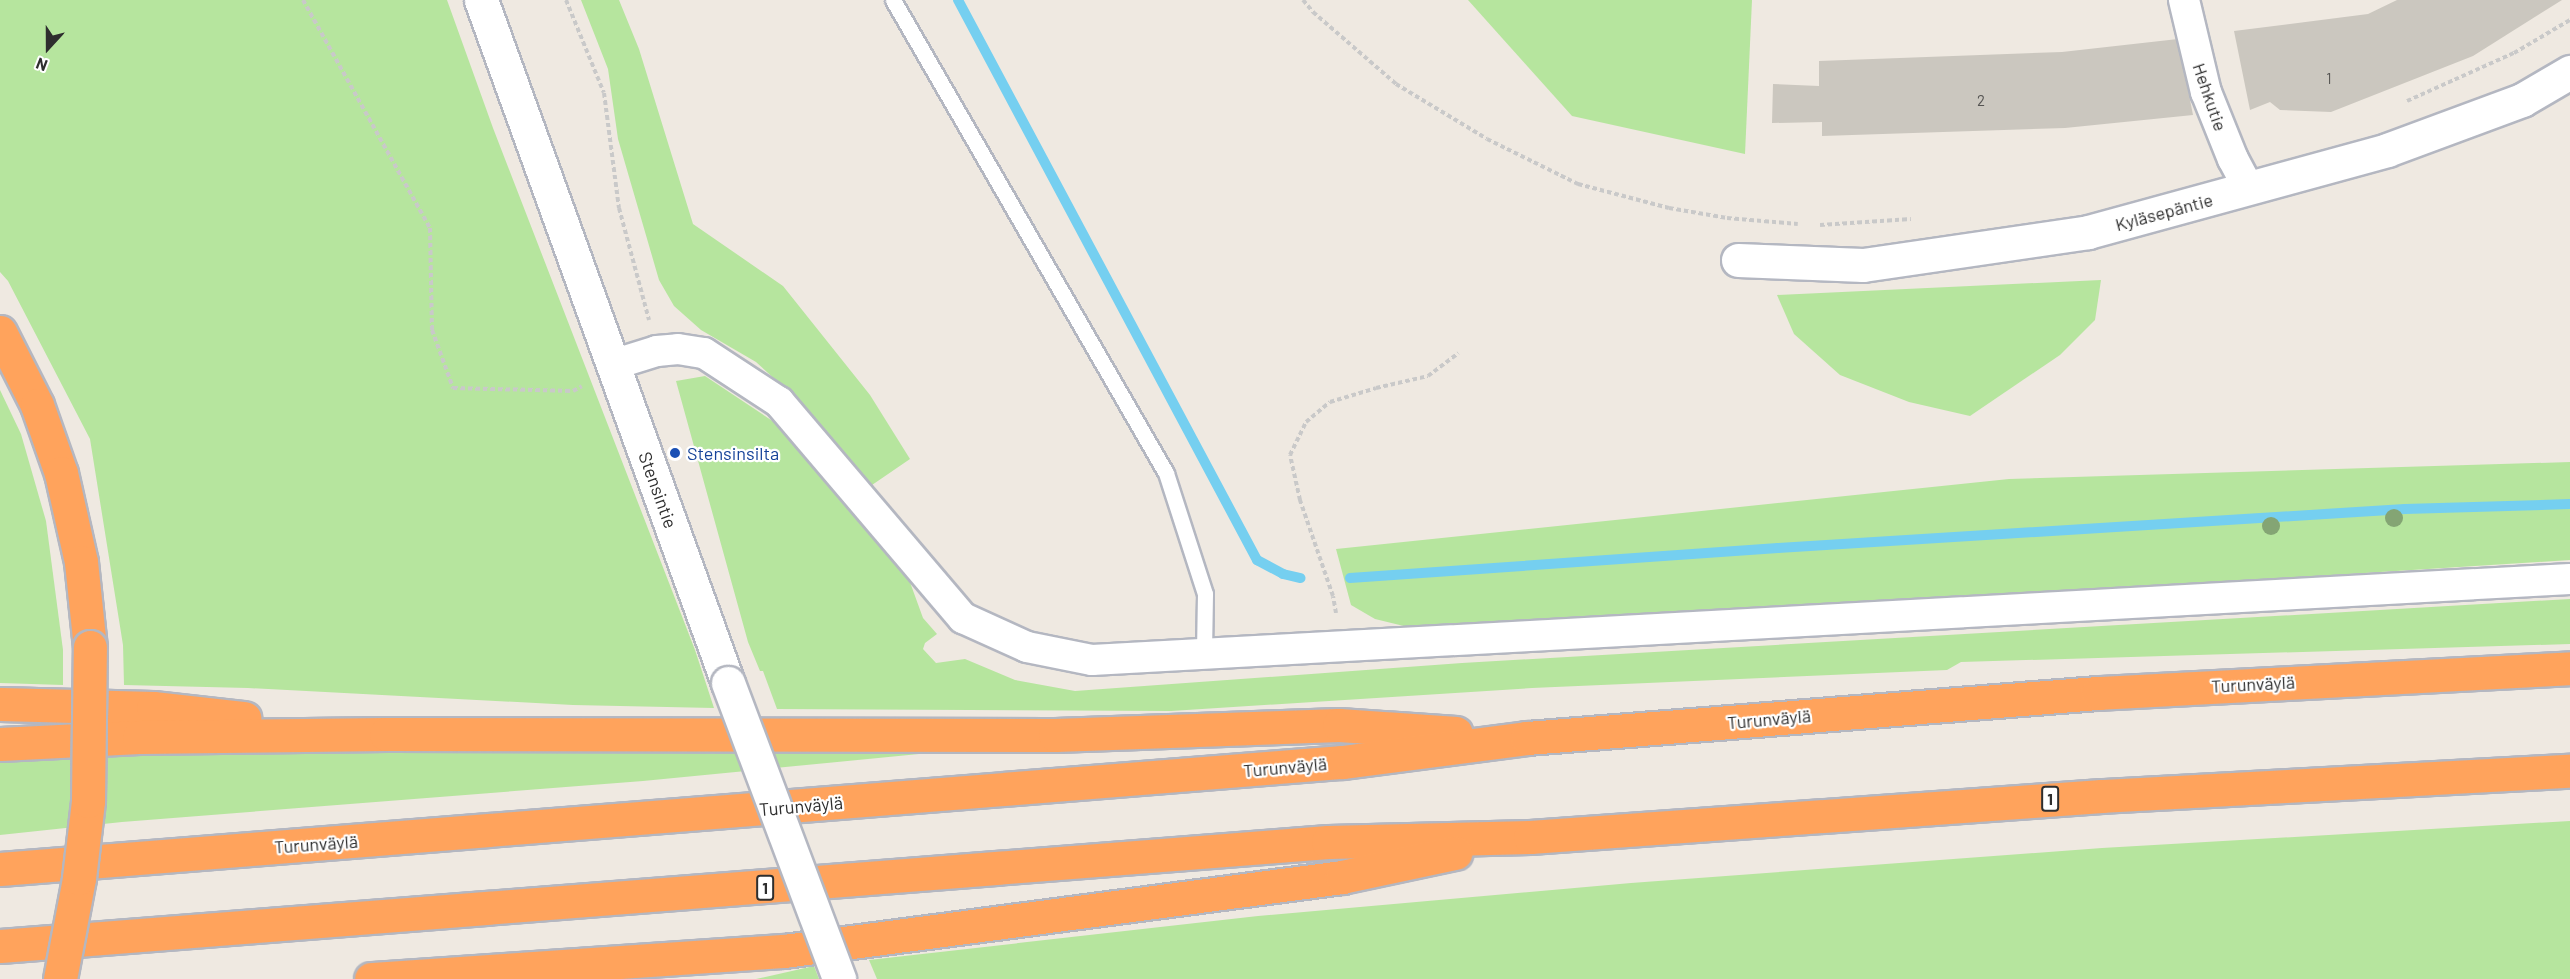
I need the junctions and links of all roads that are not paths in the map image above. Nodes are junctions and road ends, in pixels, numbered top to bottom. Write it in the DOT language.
graph roads {
  1 [pos="481,0"];
  2 [pos="893,0"];
  3 [pos="2184,0"];
  4 [pos="2570,72"];
  5 [pos="2249,189"];
  6 [pos="1738,260"];
  7 [pos="0,332"];
  8 [pos="612,365"];
  9 [pos="2570,579"];
  10 [pos="1204,654"];
  11 [pos="2570,668"];
  12 [pos="0,704"];
  13 [pos="386,734"];
  14 [pos="1527,738"];
  15 [pos="0,744"];
  16 [pos="2570,771"];
  17 [pos="1530,837"];
  18 [pos="0,868"];
  19 [pos="0,946"];
  20 [pos="60,979"];
  21 [pos="372,979"];
  22 [pos="839,979"];
  1 -- 8 [label="main road, Stensintie"];
  2 -- 10 [label="lane"];
  3 -- 5 [label="street, Hehkutie"];
  4 -- 5 [label="main road, Kyläsepäntie"];
  5 -- 6 [label="main road, Kyläsepäntie"];
  7 -- 20 [label="highway, bridge"];
  8 -- 10 [label="street"];
  8 -- 22 [label="main road, Stensintie, bridge"];
  9 -- 10 [label="street"];
  11 -- 14 [label="highway, Turunväylä"];
  12 -- 13 [label="highway"];
  13 -- 14 [label="highway"];
  13 -- 15 [label="highway"];
  14 -- 18 [label="highway, Turunväylä"];
  16 -- 17 [label="highway, 1"];
  17 -- 19 [label="highway, 1"];
  17 -- 21 [label="highway"];
}
